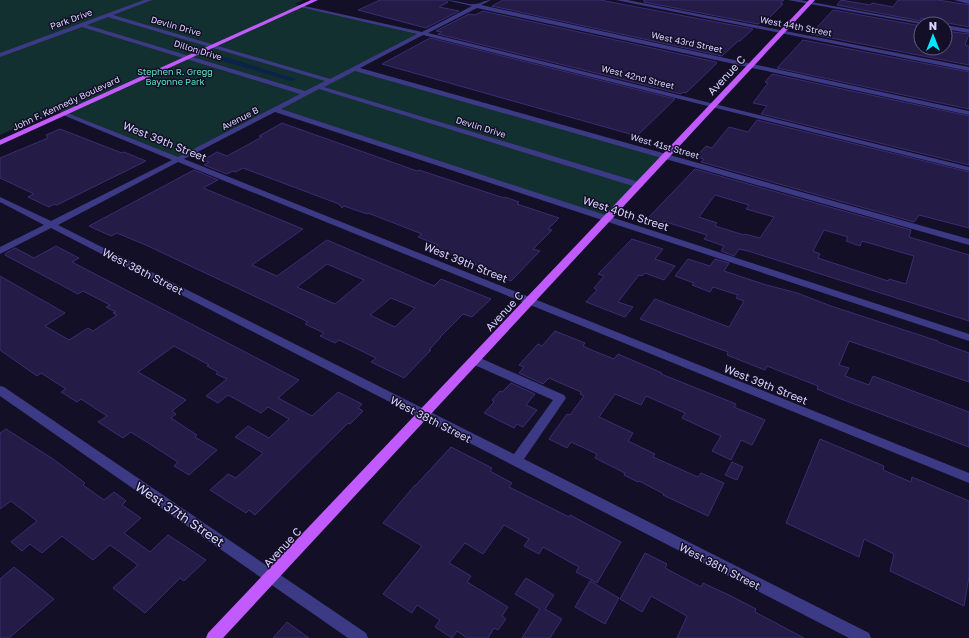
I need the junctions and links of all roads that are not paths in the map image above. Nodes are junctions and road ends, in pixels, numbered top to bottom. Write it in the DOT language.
graph roads {
  1 [pos="149,0"];
  2 [pos="315,0"];
  3 [pos="449,0"];
  4 [pos="488,0"];
  5 [pos="620,0"];
  6 [pos="660,0"];
  7 [pos="791,0"];
  8 [pos="957,0"];
  9 [pos="810,2"];
  10 [pos="969,2"];
  11 [pos="302,6"];
  12 [pos="476,6"];
  13 [pos="651,6"];
  14 [pos="108,15"];
  15 [pos="913,21"];
  16 [pos="83,25"];
  17 [pos="953,28"];
  18 [pos="969,31"];
  19 [pos="782,32"];
  20 [pos="423,34"];
  21 [pos="212,46"];
  22 [pos="0,55"];
  23 [pos="188,57"];
  24 [pos="750,65"];
  25 [pos="355,69"];
  26 [pos="969,69"];
  27 [pos="331,81"];
  28 [pos="319,87"];
  29 [pos="307,94"];
  30 [pos="714,105"];
  31 [pos="276,110"];
  32 [pos="969,113"];
  33 [pos="65,114"];
  34 [pos="0,143"];
  35 [pos="665,156"];
  36 [pos="179,160"];
  37 [pos="969,169"];
  38 [pos="639,185"];
  39 [pos="0,199"];
  40 [pos="606,219"];
  41 [pos="52,225"];
  42 [pos="969,242"];
  43 [pos="0,252"];
  44 [pos="529,301"];
  45 [pos="969,338"];
  46 [pos="474,360"];
  47 [pos="0,390"];
  48 [pos="423,415"];
  49 [pos="515,462"];
  50 [pos="969,478"];
  51 [pos="271,576"];
  52 [pos="213,638"];
  53 [pos="361,638"];
  54 [pos="864,638"];
  1 -- 14 [label="street, Park Drive"];
  2 -- 11 [label="main road, John F. Kennedy Boulevard"];
  3 -- 12 [label="street, West 43rd Street"];
  4 -- 12 [label="street, Avenue B"];
  5 -- 13 [label="street, West 44th Street"];
  6 -- 13 [label="street"];
  7 -- 9 [label="street"];
  8 -- 10 [label="street"];
  9 -- 15 [label="street"];
  9 -- 19 [label="main road, Avenue C"];
  11 -- 20 [label="street, West 42nd Street"];
  11 -- 21 [label="main road, John F. Kennedy Boulevard"];
  12 -- 20 [label="street, Avenue B"];
  12 -- 24 [label="street, West 43rd Street"];
  13 -- 19 [label="street, West 44th Street"];
  14 -- 16 [label="street, Park Drive"];
  14 -- 21 [label="street, Devlin Drive"];
  16 -- 22 [label="street, Park Drive"];
  16 -- 23 [label="street, Dillon Drive"];
  17 -- 18 [label="street"];
  19 -- 24 [label="main road, Avenue C"];
  19 -- 26 [label="street, West 44th Street"];
  20 -- 25 [label="street, Avenue B"];
  20 -- 30 [label="street, West 42nd Street"];
  21 -- 23 [label="main road, John F. Kennedy Boulevard"];
  21 -- 27 [label="street, Devlin Drive"];
  23 -- 29 [label="street, Dillon Drive"];
  23 -- 33 [label="main road, John F. Kennedy Boulevard"];
  24 -- 30 [label="main road, Avenue C"];
  24 -- 32 [label="street, West 43rd Street"];
  25 -- 27 [label="street, Avenue B"];
  25 -- 35 [label="street, West 41st Street"];
  27 -- 28 [label="street, Avenue B"];
  28 -- 29 [label="street, Avenue B"];
  28 -- 38 [label="street, Devlin Drive"];
  29 -- 31 [label="street, Avenue B"];
  30 -- 35 [label="main road, Avenue C"];
  30 -- 37 [label="street, West 42nd Street"];
  31 -- 36 [label="street, Avenue B"];
  31 -- 40 [label="street, West 40th Street"];
  33 -- 34 [label="main road, John F. Kennedy Boulevard"];
  33 -- 36 [label="street, West 39th Street"];
  35 -- 38 [label="main road, Avenue C"];
  35 -- 42 [label="street, West 41st Street"];
  36 -- 41 [label="street, Avenue B"];
  36 -- 44 [label="street, West 39th Street"];
  38 -- 40 [label="main road, Avenue C"];
  39 -- 41 [label="street, West 38th Street"];
  40 -- 44 [label="main road, Avenue C"];
  40 -- 45 [label="street, West 40th Street"];
  41 -- 43 [label="street, Avenue B"];
  41 -- 48 [label="street, West 38th Street"];
  44 -- 46 [label="main road, Avenue C"];
  44 -- 50 [label="street, West 39th Street"];
  46 -- 48 [label="main road, Avenue C"];
  46 -- 49 [label="street"];
  47 -- 51 [label="street, West 37th Street"];
  48 -- 49 [label="street, West 38th Street"];
  48 -- 51 [label="main road, Avenue C"];
  49 -- 54 [label="street, West 38th Street"];
  51 -- 52 [label="main road, Avenue C"];
  51 -- 53 [label="street, West 37th Street"];
}
